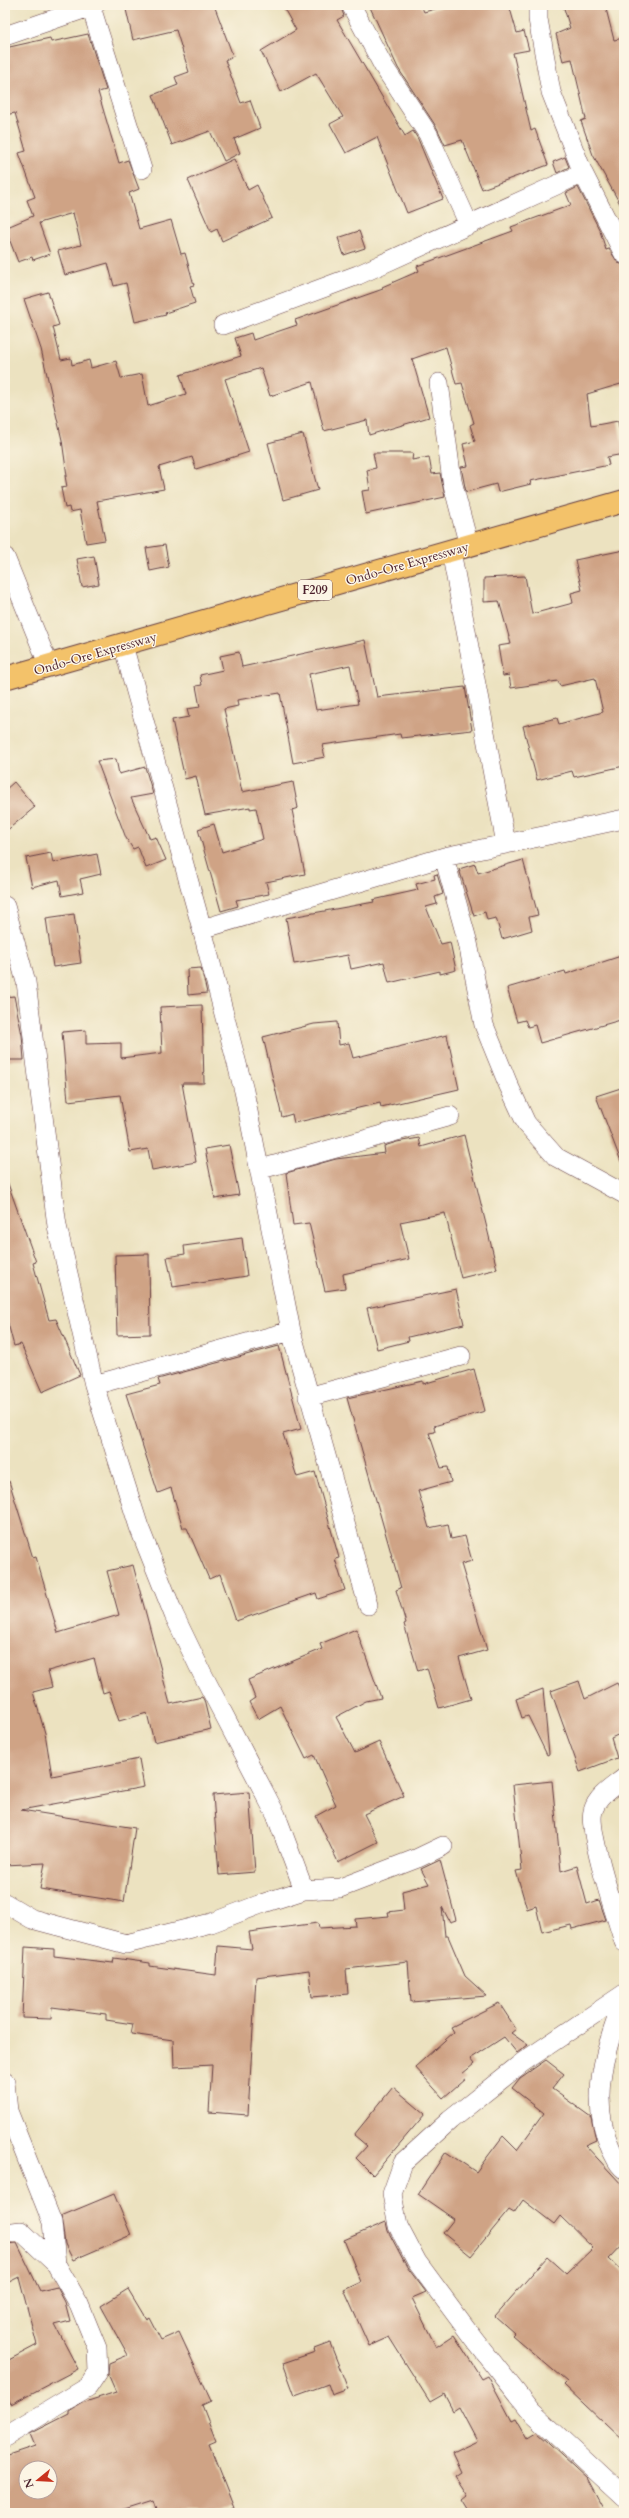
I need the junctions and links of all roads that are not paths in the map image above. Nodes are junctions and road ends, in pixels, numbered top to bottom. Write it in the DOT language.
graph roads {
  1 [pos="351,5"];
  2 [pos="538,5"];
  3 [pos="93,6"];
  4 [pos="5,36"];
  5 [pos="142,169"];
  6 [pos="583,173"];
  7 [pos="469,225"];
  8 [pos="624,254"];
  9 [pos="223,325"];
  10 [pos="440,383"];
  11 [pos="624,501"];
  12 [pos="460,548"];
  13 [pos="5,557"];
  14 [pos="122,645"];
  15 [pos="49,666"];
  16 [pos="5,678"];
  17 [pos="624,820"];
  18 [pos="506,844"];
  19 [pos="444,858"];
  20 [pos="5,906"];
  21 [pos="202,929"];
  22 [pos="450,1116"];
  23 [pos="261,1169"];
  24 [pos="624,1194"];
  25 [pos="291,1331"];
  26 [pos="461,1356"];
  27 [pos="94,1385"];
  28 [pos="308,1397"];
  29 [pos="368,1604"];
  30 [pos="624,1778"];
  31 [pos="443,1846"];
  32 [pos="304,1890"];
  33 [pos="5,1904"];
  34 [pos="624,1942"];
  35 [pos="624,1994"];
  36 [pos="624,2000"];
  37 [pos="5,2082"];
  38 [pos="624,2169"];
  39 [pos="5,2233"];
  40 [pos="56,2264"];
  41 [pos="5,2437"];
  42 [pos="624,2497"];
  1 -- 7 [label="street"];
  2 -- 6 [label="street"];
  3 -- 4 [label="street"];
  3 -- 5 [label="street"];
  6 -- 7 [label="street"];
  6 -- 8 [label="street"];
  7 -- 9 [label="street"];
  10 -- 12 [label="street"];
  11 -- 12 [label="main road, Ondo-Ore Expressway / F209"];
  12 -- 14 [label="main road, Ondo-Ore Expressway / F209"];
  12 -- 18 [label="street"];
  13 -- 15 [label="street"];
  14 -- 15 [label="main road, Ondo-Ore Expressway / F209"];
  14 -- 21 [label="street"];
  15 -- 16 [label="main road, Ondo-Ore Expressway / F209"];
  17 -- 18 [label="street"];
  18 -- 19 [label="street"];
  19 -- 21 [label="street"];
  19 -- 24 [label="street"];
  20 -- 27 [label="street"];
  21 -- 23 [label="street"];
  22 -- 23 [label="street"];
  23 -- 25 [label="street"];
  25 -- 27 [label="street"];
  25 -- 28 [label="street"];
  26 -- 28 [label="street"];
  27 -- 32 [label="street"];
  28 -- 29 [label="street"];
  30 -- 34 [label="street"];
  31 -- 32 [label="street"];
  32 -- 33 [label="street"];
  35 -- 42 [label="street"];
  36 -- 38 [label="street"];
  37 -- 40 [label="street"];
  39 -- 40 [label="street"];
  40 -- 41 [label="street"];
}
